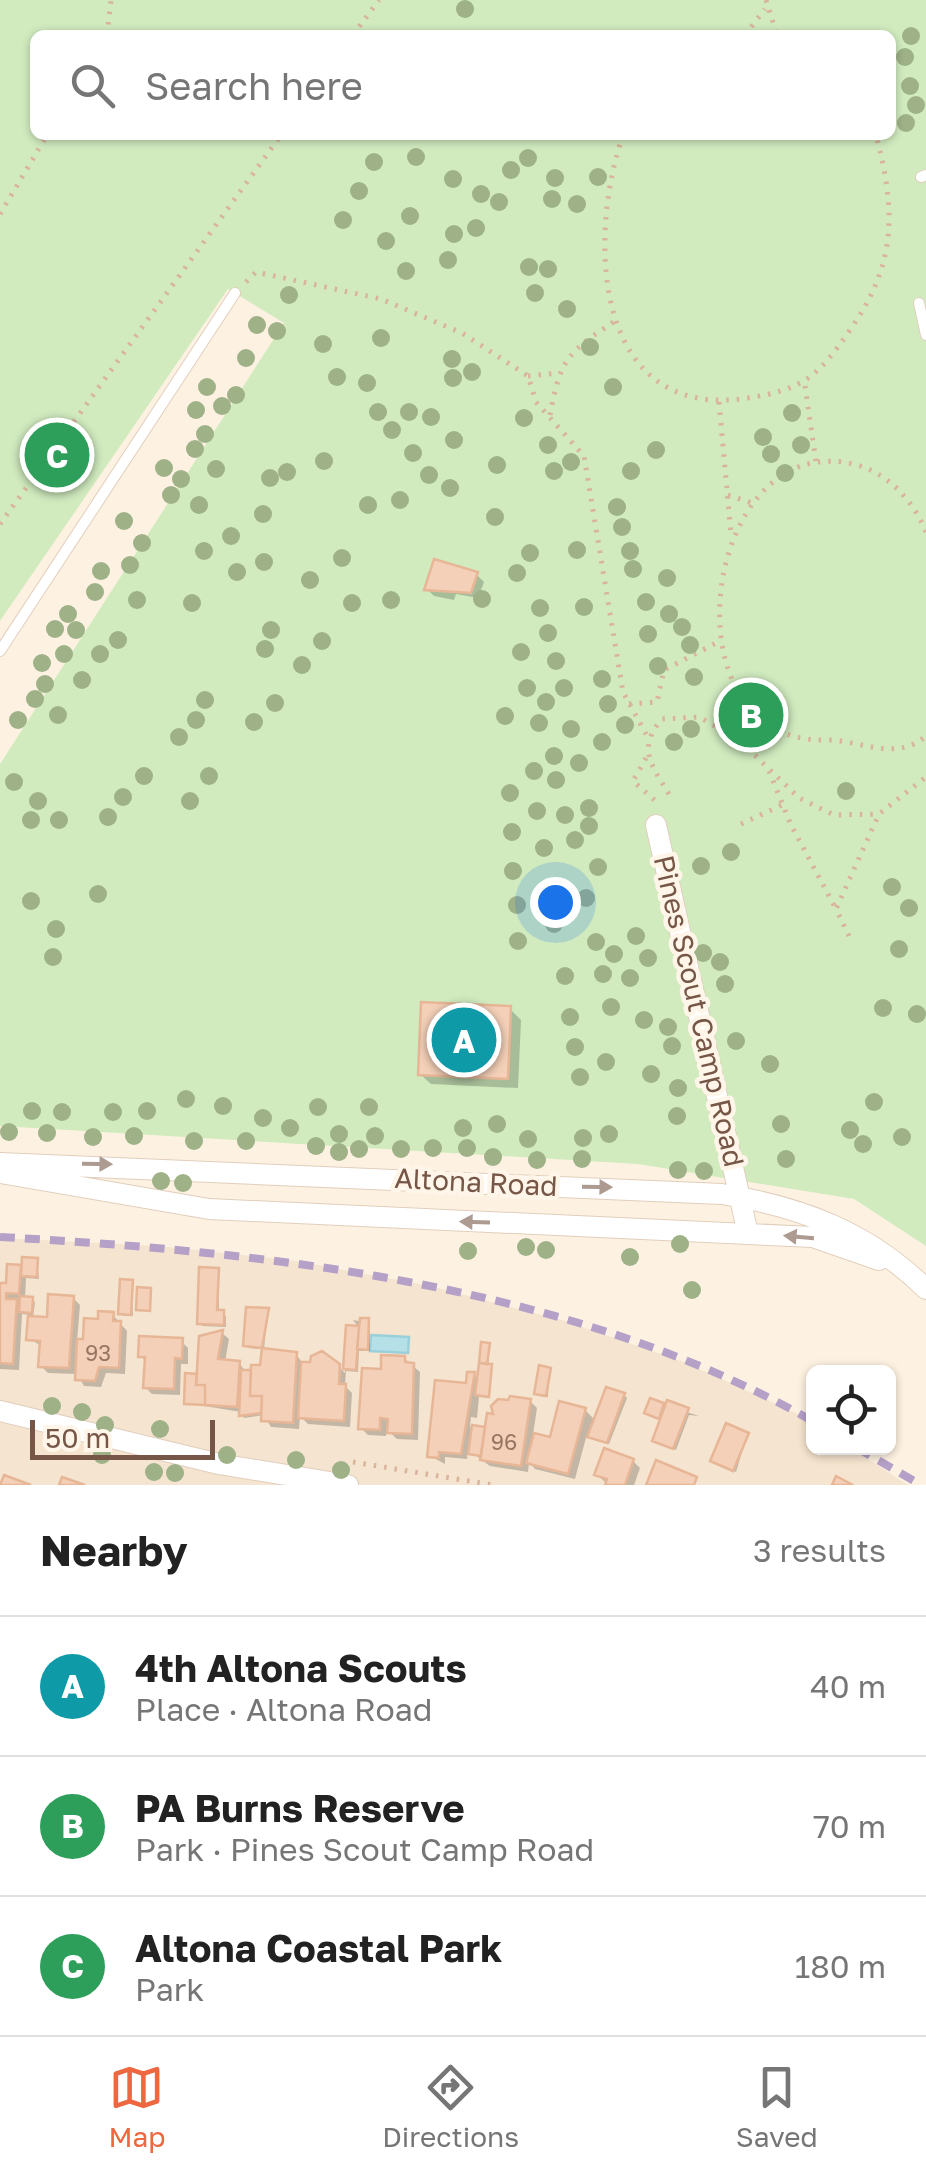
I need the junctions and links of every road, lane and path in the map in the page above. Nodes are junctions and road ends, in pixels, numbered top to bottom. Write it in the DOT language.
graph roads {
  1 [pos="111,0"];
  2 [pos="379,0"];
  3 [pos="766,0"];
  4 [pos="766,8"];
  5 [pos="108,30"];
  6 [pos="357,30"];
  7 [pos="750,30"];
  8 [pos="775,30"];
  9 [pos="44,140"];
  10 [pos="278,140"];
  11 [pos="621,140"];
  12 [pos="877,140"];
  13 [pos="0,214"];
  14 [pos="235,293"];
  15 [pos="919,303"];
  16 [pos="615,322"];
  17 [pos="926,335"];
  18 [pos="558,374"];
  19 [pos="528,376"];
  20 [pos="805,385"];
  21 [pos="718,402"];
  22 [pos="550,417"];
  23 [pos="816,462"];
  24 [pos="728,495"];
  25 [pos="752,504"];
  26 [pos="0,508"];
  27 [pos="8,512"];
  28 [pos="0,524"];
  29 [pos="926,532"];
  30 [pos="732,537"];
  31 [pos="722,640"];
  32 [pos="0,651"];
  33 [pos="657,702"];
  34 [pos="629,704"];
  35 [pos="662,719"];
  36 [pos="648,736"];
  37 [pos="926,736"];
  38 [pos="646,758"];
  39 [pos="768,768"];
  40 [pos="926,777"];
  41 [pos="669,794"];
  42 [pos="782,804"];
  43 [pos="879,814"];
  44 [pos="660,816"];
  45 [pos="742,824"];
  46 [pos="836,908"];
  47 [pos="850,936"];
  48 [pos="0,1163"];
  49 [pos="0,1173"];
  50 [pos="744,1197"];
  51 [pos="748,1234"];
  52 [pos="926,1291"];
  53 [pos="0,1412"];
  54 [pos="336,1460"];
  55 [pos="340,1484"];
  56 [pos="493,1485"];
  1 -- 5 [label="path"];
  2 -- 6 [label="path"];
  3 -- 4 [label="path"];
  4 -- 7 [label="path"];
  4 -- 8 [label="path"];
  9 -- 13 [label="path"];
  10 -- 27 [label="path"];
  11 -- 16 [label="path"];
  12 -- 20 [label="path"];
  14 -- 19 [label="path"];
  14 -- 32 [label="lane"];
  15 -- 17 [label="lane"];
  16 -- 18 [label="path"];
  16 -- 21 [label="path"];
  18 -- 19 [label="path"];
  18 -- 22 [label="path"];
  19 -- 22 [label="path"];
  20 -- 21 [label="path"];
  20 -- 23 [label="path"];
  21 -- 24 [label="path"];
  22 -- 34 [label="path"];
  23 -- 25 [label="path"];
  23 -- 29 [label="path"];
  24 -- 25 [label="path"];
  24 -- 30 [label="path"];
  25 -- 30 [label="path"];
  26 -- 27 [label="path"];
  27 -- 28 [label="path"];
  30 -- 31 [label="path"];
  31 -- 33 [label="path"];
  31 -- 37 [label="path"];
  33 -- 34 [label="path"];
  33 -- 35 [label="path"];
  34 -- 36 [label="path"];
  35 -- 36 [label="path"];
  35 -- 39 [label="path"];
  36 -- 38 [label="path"];
  38 -- 41 [label="path"];
  38 -- 44 [label="path"];
  39 -- 42 [label="path"];
  39 -- 43 [label="path"];
  40 -- 43 [label="path"];
  42 -- 45 [label="path"];
  42 -- 46 [label="path"];
  43 -- 46 [label="path"];
  44 -- 50 [label="street, Pines Scout Camp Road"];
  46 -- 47 [label="path"];
  48 -- 50 [label="street, Altona Road, one-way"];
  51 -- 49 [label="street, Altona Road, one-way"];
  50 -- 51 [label="street, Pines Scout Camp Road"];
  50 -- 52 [label="street, Altona Road"];
  52 -- 51 [label="street, Altona Road, one-way"];
  53 -- 55 [label="street"];
  54 -- 56 [label="path"];
}
